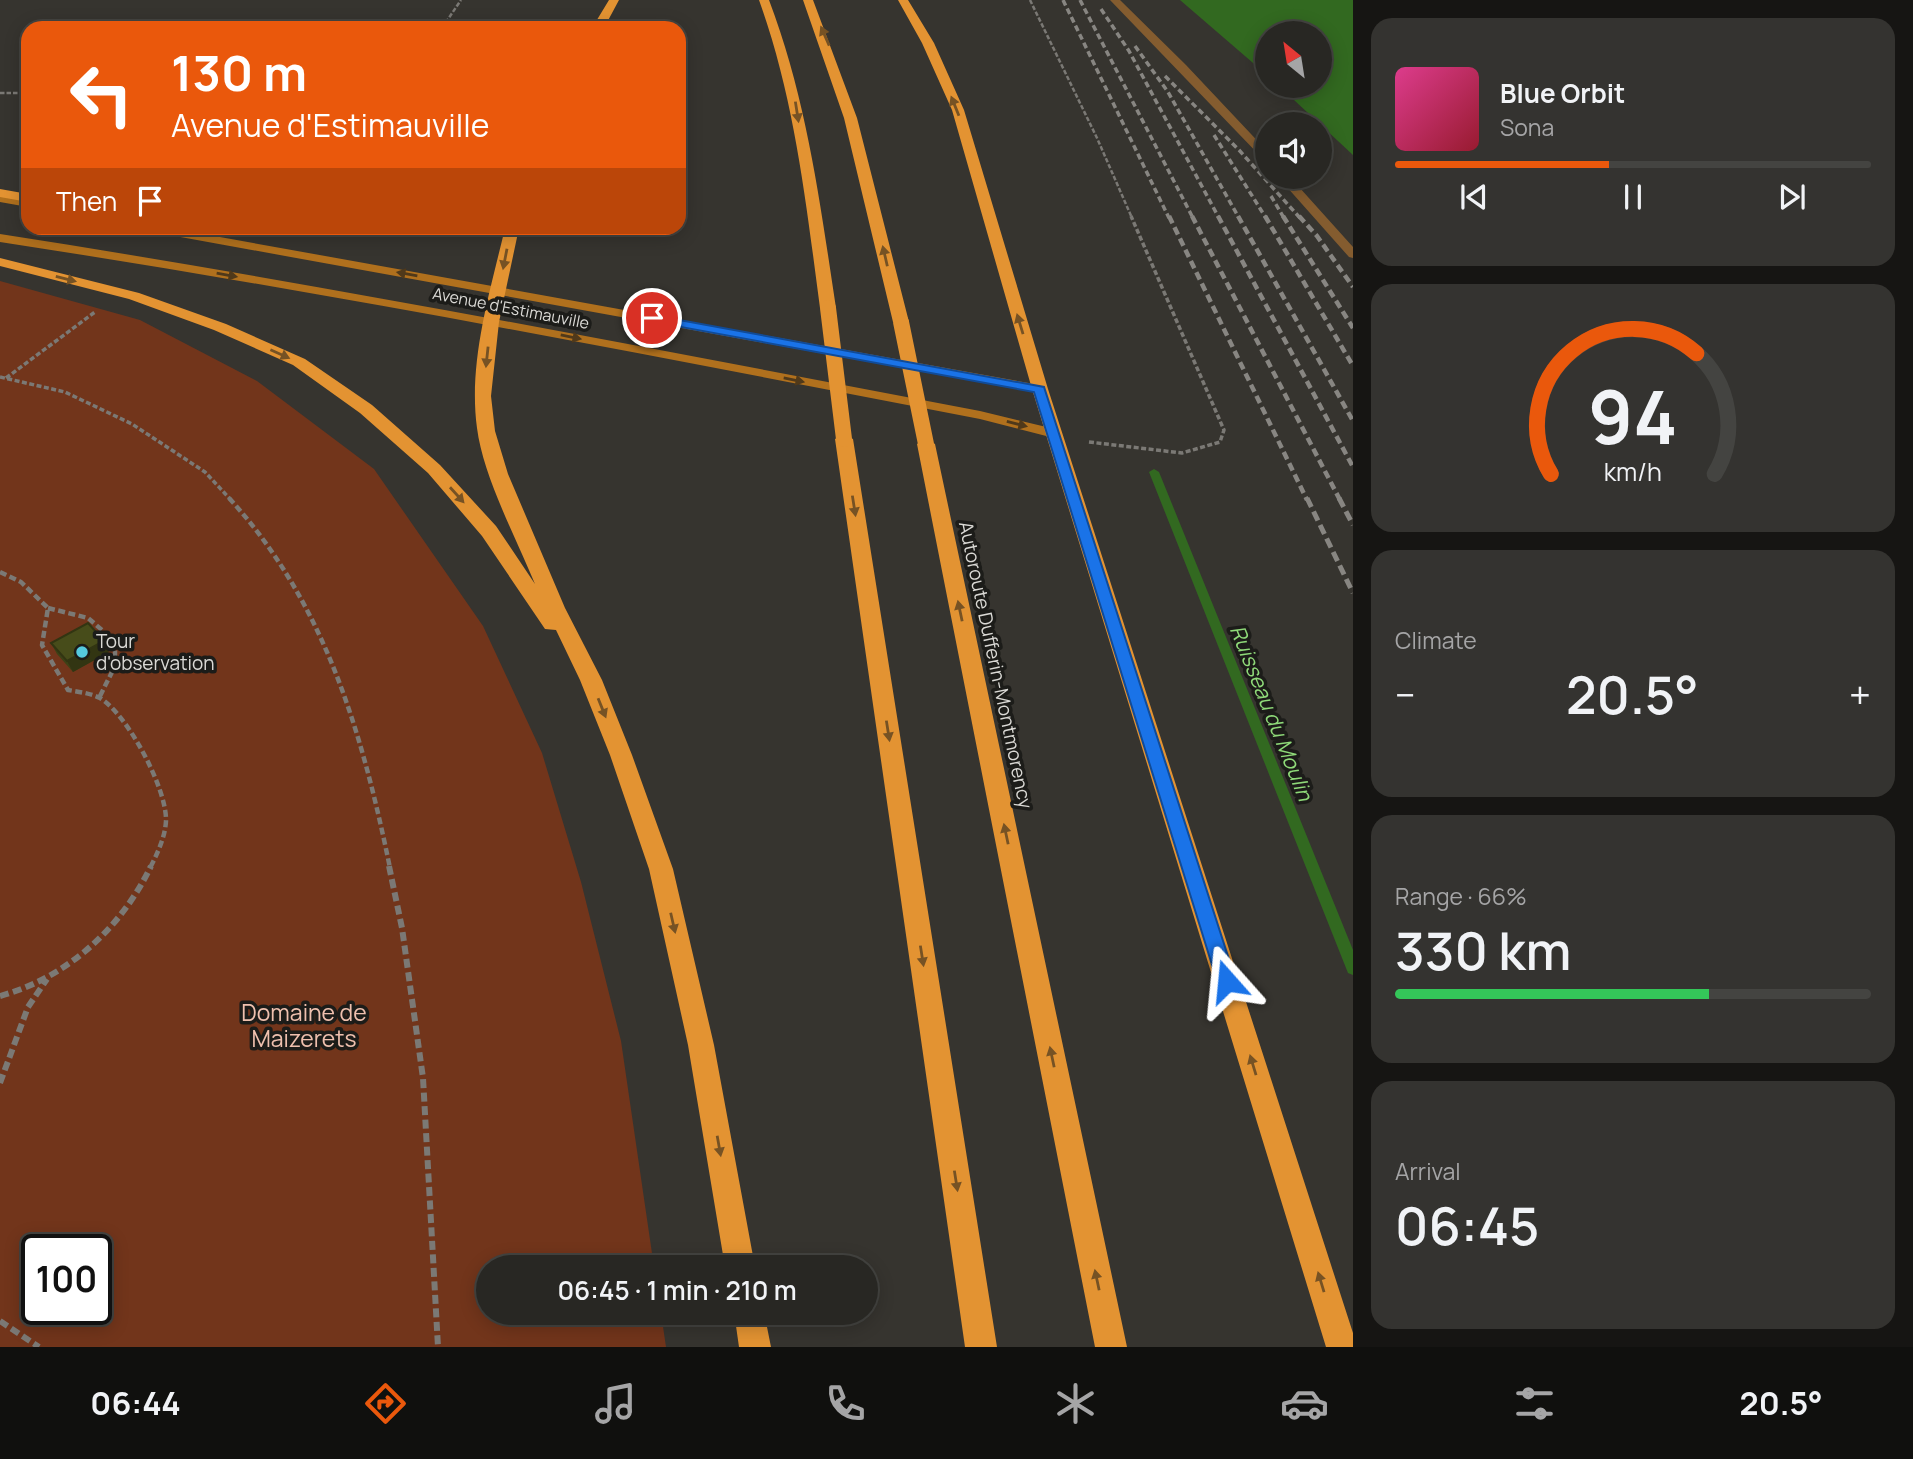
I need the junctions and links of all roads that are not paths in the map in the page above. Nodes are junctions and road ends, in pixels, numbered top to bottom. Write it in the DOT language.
graph roads {
  1 [pos="614,0"];
  2 [pos="764,0"];
  3 [pos="808,0"];
  4 [pos="903,0"];
  5 [pos="1115,0"];
  6 [pos="602,21"];
  7 [pos="1255,144"];
  8 [pos="1295,189"];
  9 [pos="0,196"];
  10 [pos="21,198"];
  11 [pos="21,202"];
  12 [pos="192,235"];
  13 [pos="511,235"];
  14 [pos="0,238"];
  15 [pos="1353,254"];
  16 [pos="0,262"];
  17 [pos="499,290"];
  18 [pos="491,321"];
  19 [pos="1040,389"];
  20 [pos="1054,433"];
  21 [pos="591,680"];
  22 [pos="738,1255"];
  23 [pos="751,1325"];
  24 [pos="755,1347"];
  25 [pos="981,1347"];
  26 [pos="1111,1347"];
  27 [pos="1342,1347"];
  1 -- 6 [label="highway"];
  2 -- 25 [label="highway, one-way, bridge"];
  26 -- 3 [label="highway, Autoroute Dufferin-Montmorency, one-way, bridge"];
  19 -- 4 [label="highway, one-way"];
  5 -- 7 [label="lane"];
  8 -- 15 [label="lane"];
  9 -- 10 [label="highway"];
  9 -- 11 [label="main road"];
  17 -- 12 [label="main road, Avenue d'Estimauville, one-way"];
  13 -- 17 [label="highway, one-way"];
  14 -- 18 [label="main road, Avenue d'Estimauville, one-way"];
  16 -- 21 [label="highway, one-way"];
  17 -- 18 [label="highway"];
  17 -- 19 [label="main road, Avenue d'Estimauville"];
  18 -- 20 [label="main road, Avenue d'Estimauville, one-way"];
  18 -- 21 [label="highway, one-way"];
  19 -- 20 [label="highway"];
  27 -- 20 [label="highway, one-way"];
  21 -- 22 [label="highway, one-way"];
  23 -- 24 [label="highway"];
}
